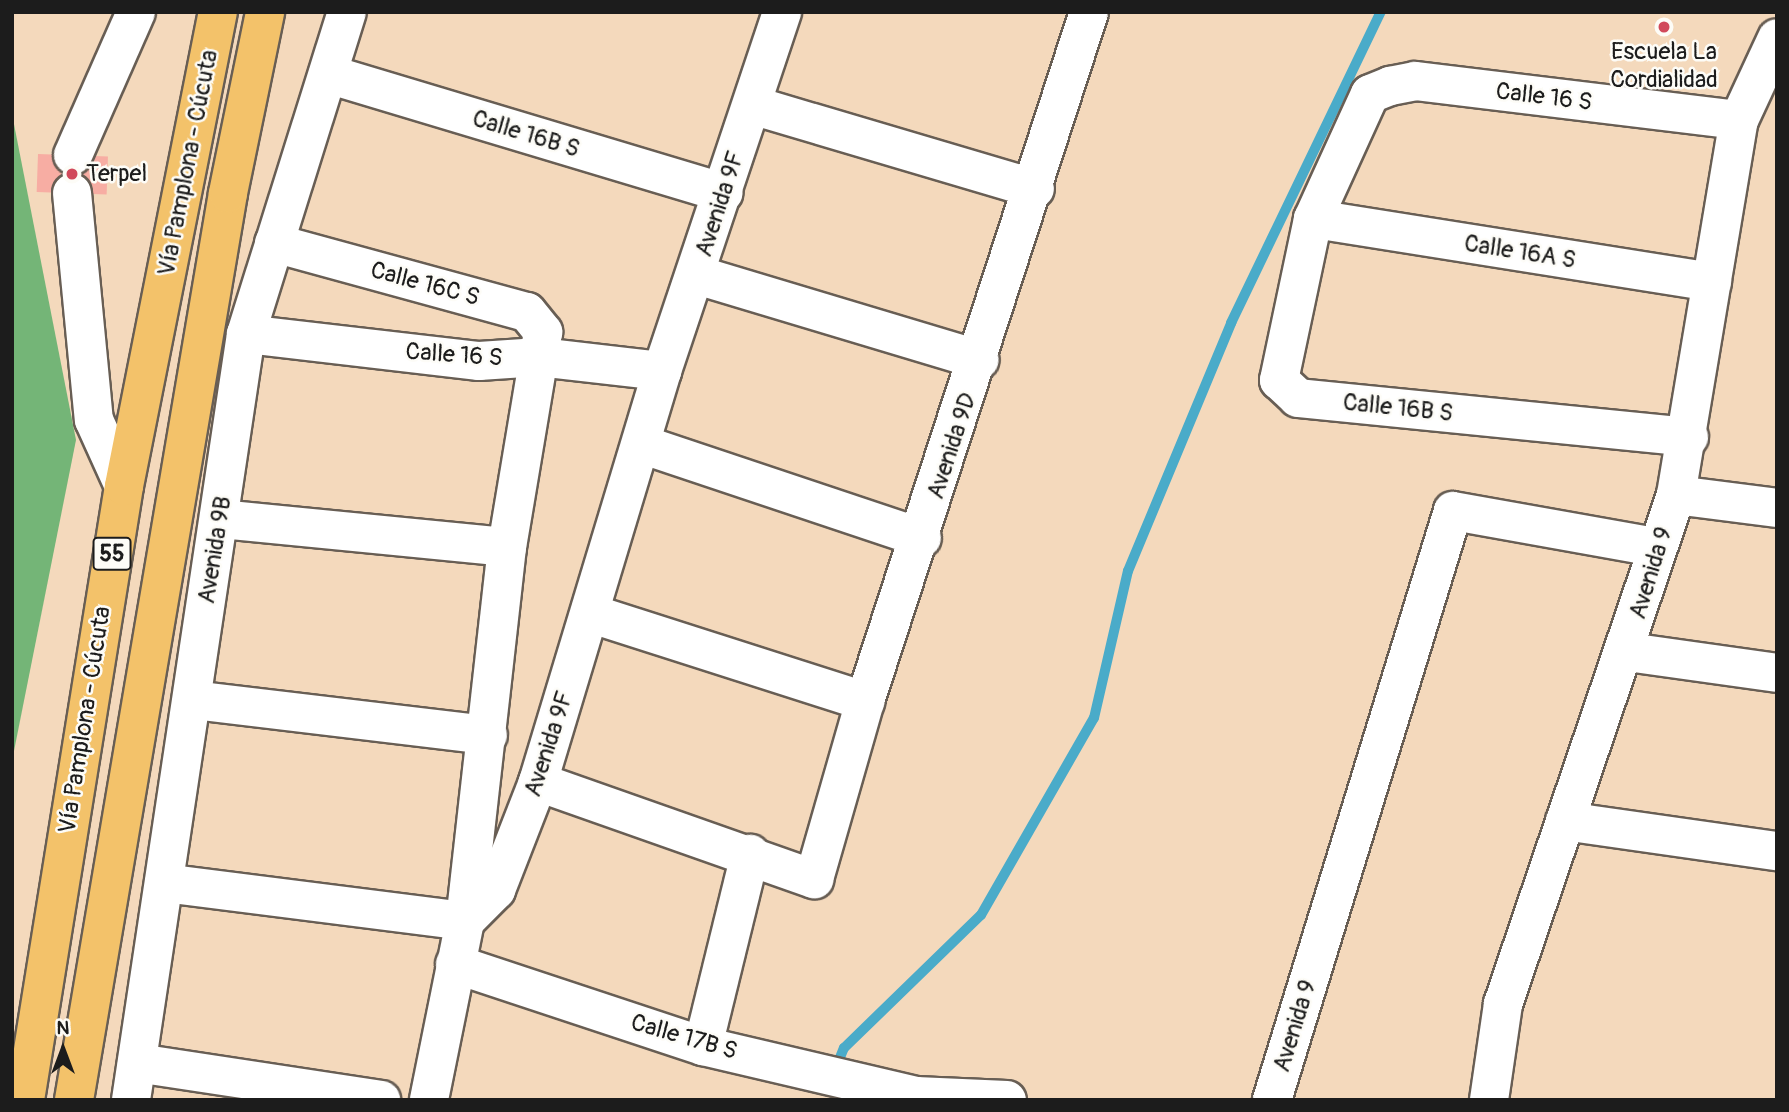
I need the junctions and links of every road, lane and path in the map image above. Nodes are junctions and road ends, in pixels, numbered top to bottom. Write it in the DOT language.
graph roads {
  1 [pos="136,12"];
  2 [pos="218,12"];
  3 [pos="265,12"];
  4 [pos="348,12"];
  5 [pos="1088,13"];
  6 [pos="771,15"];
  7 [pos="1777,38"];
  8 [pos="328,74"];
  9 [pos="752,105"];
  10 [pos="1739,120"];
  11 [pos="73,155"];
  12 [pos="1035,189"];
  13 [pos="72,193"];
  14 [pos="724,193"];
  15 [pos="1320,220"];
  16 [pos="274,243"];
  17 [pos="697,275"];
  18 [pos="1712,282"];
  19 [pos="246,334"];
  20 [pos="539,357"];
  21 [pos="980,360"];
  22 [pos="662,371"];
  23 [pos="1689,437"];
  24 [pos="644,444"];
  25 [pos="124,486"];
  26 [pos="1676,495"];
  27 [pos="1777,508"];
  28 [pos="220,519"];
  29 [pos="922,538"];
  30 [pos="508,547"];
  31 [pos="1656,547"];
  32 [pos="592,614"];
  33 [pos="1628,652"];
  34 [pos="1777,673"];
  35 [pos="193,700"];
  36 [pos="865,701"];
  37 [pos="488,735"];
  38 [pos="538,782"];
  39 [pos="1565,821"];
  40 [pos="1777,851"];
  41 [pos="750,854"];
  42 [pos="164,883"];
  43 [pos="465,921"];
  44 [pos="455,964"];
  45 [pos="703,1046"];
  46 [pos="134,1081"];
  47 [pos="916,1098"];
  48 [pos="25,1100"];
  49 [pos="74,1100"];
  50 [pos="382,1100"];
  51 [pos="429,1100"];
  52 [pos="1007,1100"];
  53 [pos="1272,1100"];
  54 [pos="1489,1100"];
  1 -- 11 [label="street"];
  2 -- 25 [label="highway, Vía Pamplona - Cúcuta / 55"];
  3 -- 49 [label="highway, Vía Pamplona - Cúcuta / 55"];
  4 -- 8 [label="street, Avenida 9B"];
  5 -- 12 [label="street, Avenida 9D"];
  6 -- 9 [label="street, Avenida 9F"];
  7 -- 10 [label="street, Avenida 9"];
  8 -- 14 [label="street, Calle 16B S"];
  8 -- 16 [label="street, Avenida 9B"];
  9 -- 12 [label="street"];
  9 -- 14 [label="street, Avenida 9F"];
  10 -- 15 [label="street, Calle 16 S"];
  10 -- 18 [label="street, Avenida 9"];
  12 -- 21 [label="street, Avenida 9D"];
  13 -- 25 [label="street"];
  14 -- 17 [label="street, Avenida 9F"];
  15 -- 18 [label="street, Calle 16A S"];
  15 -- 23 [label="street, Calle 16B S"];
  16 -- 19 [label="street, Avenida 9B"];
  16 -- 20 [label="street, Calle 16C S"];
  17 -- 21 [label="street"];
  17 -- 22 [label="street, Avenida 9F"];
  18 -- 23 [label="street, Avenida 9"];
  19 -- 20 [label="street, Calle 16 S"];
  19 -- 28 [label="street, Avenida 9B"];
  20 -- 22 [label="street, Calle 16 S"];
  20 -- 30 [label="street"];
  21 -- 29 [label="street, Avenida 9D"];
  22 -- 24 [label="street, Avenida 9F"];
  23 -- 26 [label="street, Avenida 9"];
  24 -- 29 [label="street"];
  24 -- 32 [label="street, Avenida 9F"];
  25 -- 48 [label="highway, Vía Pamplona - Cúcuta / 55"];
  26 -- 27 [label="street"];
  26 -- 31 [label="street, Avenida 9"];
  28 -- 30 [label="street"];
  28 -- 35 [label="street, Avenida 9B"];
  29 -- 36 [label="street, Avenida 9D"];
  30 -- 37 [label="street"];
  31 -- 33 [label="street, Avenida 9"];
  31 -- 53 [label="street, Avenida 9"];
  32 -- 36 [label="street"];
  32 -- 38 [label="street, Avenida 9F"];
  33 -- 34 [label="street"];
  33 -- 39 [label="street, Avenida 9"];
  35 -- 37 [label="street"];
  35 -- 42 [label="street, Avenida 9B"];
  36 -- 41 [label="street, Avenida 9D"];
  37 -- 43 [label="street"];
  38 -- 41 [label="street"];
  38 -- 43 [label="street, Avenida 9F"];
  39 -- 40 [label="street"];
  39 -- 54 [label="street, Avenida 9"];
  41 -- 45 [label="street"];
  42 -- 43 [label="street"];
  42 -- 46 [label="street, Avenida 9B"];
  43 -- 44 [label="street"];
  44 -- 45 [label="street, Calle 17B S"];
  44 -- 51 [label="street"];
  45 -- 47 [label="street, Calle 17B S"];
  46 -- 50 [label="street"];
  47 -- 52 [label="street, Calle 17B S"];
}
